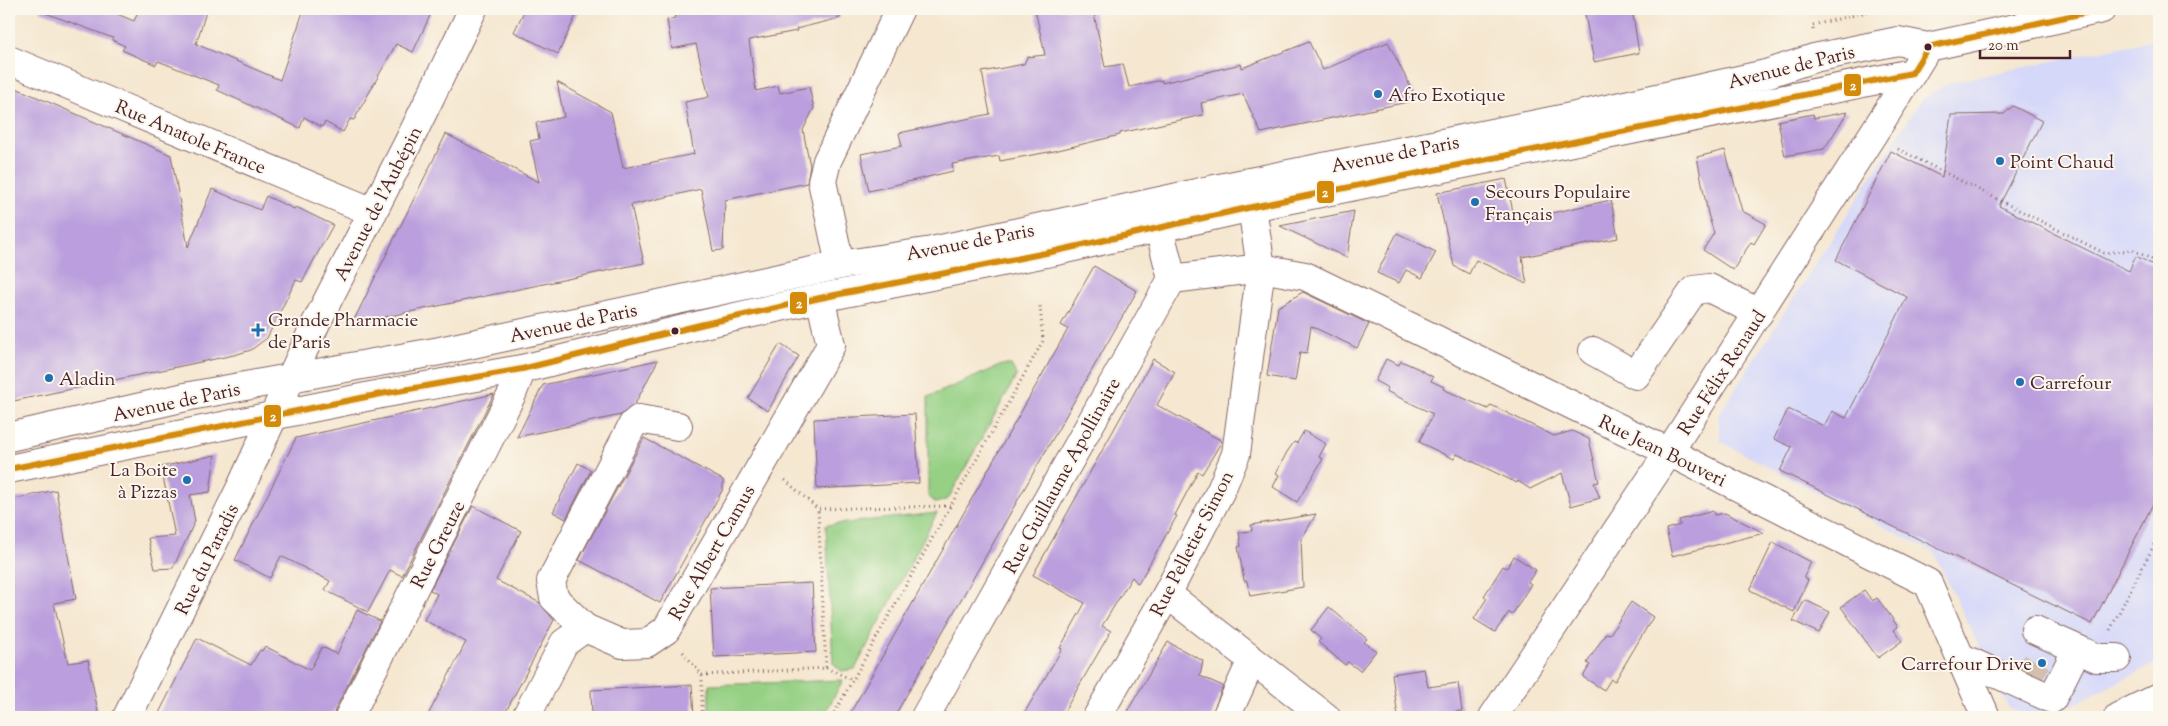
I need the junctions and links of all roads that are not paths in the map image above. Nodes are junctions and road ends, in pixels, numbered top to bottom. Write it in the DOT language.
graph roads {
  1 [pos="473,9"];
  2 [pos="900,9"];
  3 [pos="2102,9"];
  4 [pos="1928,47"];
  5 [pos="9,60"];
  6 [pos="1912,73"];
  7 [pos="1252,207"];
  8 [pos="373,212"];
  9 [pos="1159,228"];
  10 [pos="840,265"];
  11 [pos="1261,268"];
  12 [pos="1172,279"];
  13 [pos="820,298"];
  14 [pos="1752,324"];
  15 [pos="1593,351"];
  16 [pos="522,369"];
  17 [pos="282,397"];
  18 [pos="678,426"];
  19 [pos="9,437"];
  20 [pos="1669,452"];
  21 [pos="9,469"];
  22 [pos="1167,594"];
  23 [pos="585,628"];
  24 [pos="2035,630"];
  25 [pos="2077,649"];
  26 [pos="1960,657"];
  27 [pos="2117,658"];
  28 [pos="1252,660"];
  29 [pos="2159,697"];
  30 [pos="127,717"];
  31 [pos="349,717"];
  32 [pos="526,717"];
  33 [pos="925,717"];
  34 [pos="1097,717"];
  35 [pos="1226,717"];
  36 [pos="1326,717"];
  37 [pos="1493,717"];
  38 [pos="1986,717"];
  39 [pos="2118,717"];
  1 -- 8 [label="street, Avenue de l'Aubépin"];
  2 -- 10 [label="street"];
  3 -- 4 [label="street, Avenue de Paris"];
  4 -- 6 [label="street"];
  4 -- 10 [label="street, Avenue de Paris"];
  5 -- 8 [label="street, Rue Anatole France"];
  6 -- 7 [label="street, Avenue de Paris"];
  6 -- 14 [label="street, Rue Félix Renaud"];
  7 -- 9 [label="street, Avenue de Paris"];
  7 -- 11 [label="street, Rue Pelletier Simon"];
  8 -- 17 [label="street, Avenue de l'Aubépin"];
  9 -- 12 [label="street"];
  9 -- 13 [label="street, Avenue de Paris"];
  10 -- 17 [label="street, Avenue de Paris"];
  11 -- 12 [label="street, Rue Jean Bouveri"];
  11 -- 20 [label="street, Rue Jean Bouveri"];
  11 -- 22 [label="street, Rue Pelletier Simon"];
  12 -- 33 [label="street, Rue Guillaume Apollinaire"];
  13 -- 16 [label="street, Avenue de Paris"];
  13 -- 23 [label="street, Rue Albert Camus"];
  14 -- 15 [label="street"];
  14 -- 20 [label="street, Rue Félix Renaud"];
  16 -- 17 [label="street, Avenue de Paris"];
  16 -- 31 [label="street, Rue Greuze"];
  17 -- 19 [label="street, Avenue de Paris"];
  17 -- 21 [label="street, Avenue de Paris"];
  17 -- 30 [label="street, Rue du Paradis"];
  18 -- 23 [label="street"];
  20 -- 26 [label="street, Rue Jean Bouveri"];
  20 -- 37 [label="street, Rue Félix Renaud"];
  22 -- 28 [label="street"];
  22 -- 34 [label="street, Rue Pelletier Simon"];
  23 -- 32 [label="street"];
  24 -- 25 [label="street"];
  25 -- 26 [label="street"];
  25 -- 27 [label="street"];
  26 -- 38 [label="street, Rue Jean Bouveri"];
  28 -- 35 [label="street"];
  28 -- 36 [label="street"];
  29 -- 39 [label="street"];
}
